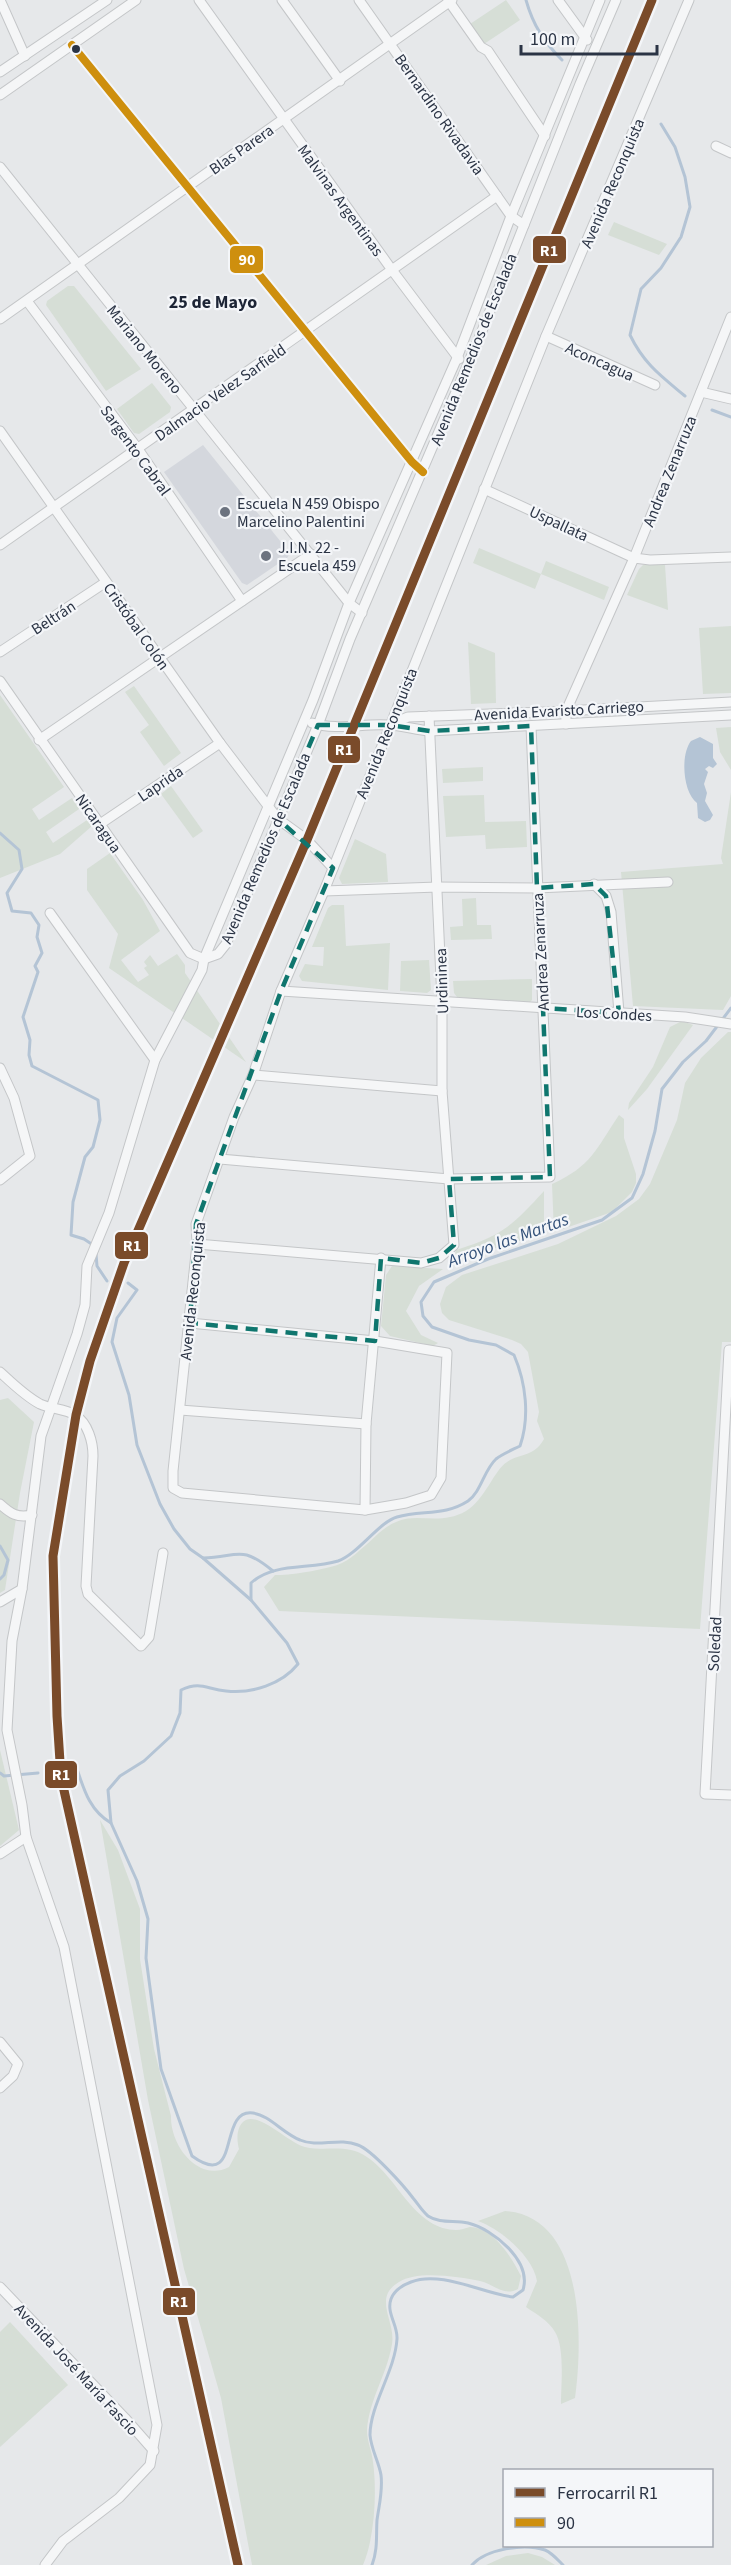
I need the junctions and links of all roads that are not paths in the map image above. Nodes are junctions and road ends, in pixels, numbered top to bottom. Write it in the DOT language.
graph roads {
  1 [pos="0,0"];
  2 [pos="107,0"];
  3 [pos="136,0"];
  4 [pos="199,0"];
  5 [pos="282,0"];
  6 [pos="359,0"];
  7 [pos="558,0"];
  8 [pos="600,0"];
  9 [pos="616,0"];
  10 [pos="689,0"];
  11 [pos="450,1"];
  12 [pos="93,4"];
  13 [pos="583,42"];
  14 [pos="391,44"];
  15 [pos="72,45"];
  16 [pos="595,49"];
  17 [pos="25,56"];
  18 [pos="0,72"];
  19 [pos="340,81"];
  20 [pos="0,95"];
  21 [pos="284,119"];
  22 [pos="545,136"];
  23 [pos="716,146"];
  24 [pos="731,153"];
  25 [pos="0,167"];
  26 [pos="187,187"];
  27 [pos="497,196"];
  28 [pos="511,216"];
  29 [pos="524,225"];
  30 [pos="77,265"];
  31 [pos="392,270"];
  32 [pos="27,301"];
  33 [pos="0,319"];
  34 [pos="730,322"];
  35 [pos="305,332"];
  36 [pos="546,336"];
  37 [pos="457,358"];
  38 [pos="467,367"];
  39 [pos="655,385"];
  40 [pos="701,392"];
  41 [pos="731,399"];
  42 [pos="194,409"];
  43 [pos="0,431"];
  44 [pos="138,449"];
  45 [pos="412,462"];
  46 [pos="423,472"];
  47 [pos="484,489"];
  48 [pos="55,507"];
  49 [pos="0,545"];
  50 [pos="311,554"];
  51 [pos="731,557"];
  52 [pos="633,558"];
  53 [pos="106,582"];
  54 [pos="242,601"];
  55 [pos="349,603"];
  56 [pos="362,613"];
  57 [pos="0,652"];
  58 [pos="159,657"];
  59 [pos="0,681"];
  60 [pos="731,702"];
  61 [pos="566,711"];
  62 [pos="731,715"];
  63 [pos="429,716"];
  64 [pos="304,721"];
  65 [pos="566,724"];
  66 [pos="318,725"];
  67 [pos="389,725"];
  68 [pos="531,726"];
  69 [pos="430,731"];
  70 [pos="39,740"];
  71 [pos="220,742"];
  72 [pos="268,806"];
  73 [pos="278,819"];
  74 [pos="100,824"];
  75 [pos="333,868"];
  76 [pos="668,882"];
  77 [pos="594,884"];
  78 [pos="438,887"];
  79 [pos="537,888"];
  80 [pos="324,891"];
  81 [pos="50,913"];
  82 [pos="204,959"];
  83 [pos="281,991"];
  84 [pos="442,1001"];
  85 [pos="543,1008"];
  86 [pos="619,1013"];
  87 [pos="731,1024"];
  88 [pos="155,1060"];
  89 [pos="0,1069"];
  90 [pos="253,1075"];
  91 [pos="442,1091"];
  92 [pos="220,1159"];
  93 [pos="450,1179"];
  94 [pos="0,1180"];
  95 [pos="197,1244"];
  96 [pos="381,1258"];
  97 [pos="190,1323"];
  98 [pos="375,1341"];
  99 [pos="730,1350"];
  100 [pos="0,1372"];
  101 [pos="50,1409"];
  102 [pos="180,1410"];
  103 [pos="366,1424"];
  104 [pos="0,1504"];
  105 [pos="365,1510"];
  106 [pos="32,1515"];
  107 [pos="726,1533"];
  108 [pos="163,1553"];
  109 [pos="22,1589"];
  110 [pos="0,1602"];
  111 [pos="731,1795"];
  112 [pos="26,1837"];
  113 [pos="0,1854"];
  114 [pos="0,2042"];
  115 [pos="0,2088"];
  116 [pos="0,2288"];
  117 [pos="154,2451"];
  118 [pos="45,2565"];
  1 -- 17 [label="street"];
  2 -- 12 [label="street"];
  3 -- 15 [label="street"];
  4 -- 21 [label="street, Malvinas Argentinas"];
  5 -- 19 [label="street"];
  6 -- 14 [label="street, Bernardino Rivadavia"];
  7 -- 13 [label="street"];
  8 -- 13 [label="street, Avenida Remedios de Escalada"];
  9 -- 16 [label="street, Avenida Remedios de Escalada"];
  10 -- 36 [label="street, Avenida Reconquista"];
  11 -- 14 [label="street, Blas Parera"];
  11 -- 22 [label="street"];
  12 -- 17 [label="street"];
  13 -- 16 [label="street"];
  13 -- 22 [label="street, Avenida Remedios de Escalada"];
  14 -- 19 [label="street, Blas Parera"];
  14 -- 27 [label="street, Bernardino Rivadavia"];
  15 -- 20 [label="street"];
  15 -- 26 [label="street"];
  16 -- 29 [label="street, Avenida Remedios de Escalada"];
  17 -- 18 [label="street"];
  19 -- 21 [label="street, Blas Parera"];
  21 -- 26 [label="street, Blas Parera"];
  21 -- 31 [label="street, Malvinas Argentinas"];
  22 -- 28 [label="street, Avenida Remedios de Escalada"];
  23 -- 24 [label="street"];
  25 -- 30 [label="street, Mariano Moreno"];
  26 -- 30 [label="street, Blas Parera"];
  26 -- 35 [label="street"];
  27 -- 28 [label="street, Bernardino Rivadavia"];
  27 -- 31 [label="street, Dalmacio Velez Sarfield"];
  28 -- 29 [label="street, Bernardino Rivadavia"];
  28 -- 37 [label="street, Avenida Remedios de Escalada"];
  29 -- 38 [label="street, Avenida Remedios de Escalada"];
  30 -- 32 [label="street, Blas Parera"];
  30 -- 42 [label="street, Mariano Moreno"];
  31 -- 35 [label="street, Dalmacio Velez Sarfield"];
  31 -- 37 [label="street, Malvinas Argentinas"];
  32 -- 33 [label="street, Blas Parera"];
  32 -- 44 [label="street, Sargento Cabral"];
  34 -- 40 [label="street, Andrea Zenarruza"];
  35 -- 42 [label="street, Dalmacio Velez Sarfield"];
  35 -- 45 [label="street"];
  36 -- 39 [label="street, Aconcagua"];
  36 -- 47 [label="street, Avenida Reconquista"];
  37 -- 38 [label="street, Malvinas Argentinas"];
  37 -- 45 [label="street, Avenida Remedios de Escalada"];
  38 -- 46 [label="street, Avenida Remedios de Escalada"];
  40 -- 41 [label="street"];
  40 -- 52 [label="street, Andrea Zenarruza"];
  42 -- 44 [label="street, Dalmacio Velez Sarfield"];
  42 -- 50 [label="street, Mariano Moreno"];
  43 -- 48 [label="street, Cristóbal Colón"];
  44 -- 48 [label="street, Dalmacio Velez Sarfield"];
  44 -- 54 [label="street, Sargento Cabral"];
  45 -- 46 [label="street"];
  45 -- 55 [label="street, Avenida Remedios de Escalada"];
  46 -- 56 [label="street, Avenida Remedios de Escalada"];
  47 -- 52 [label="street, Uspallata"];
  47 -- 67 [label="street, Avenida Reconquista"];
  48 -- 49 [label="street, Dalmacio Velez Sarfield"];
  48 -- 53 [label="street, Cristóbal Colón"];
  50 -- 54 [label="street"];
  50 -- 55 [label="street, Mariano Moreno"];
  51 -- 52 [label="street"];
  52 -- 61 [label="street, Andrea Zenarruza"];
  53 -- 57 [label="street, Beltrán"];
  53 -- 58 [label="street, Cristóbal Colón"];
  54 -- 58 [label="street"];
  55 -- 56 [label="street, Mariano Moreno"];
  55 -- 64 [label="street, Avenida Remedios de Escalada"];
  56 -- 66 [label="street, Avenida Remedios de Escalada"];
  58 -- 70 [label="street"];
  58 -- 71 [label="street, Cristóbal Colón"];
  59 -- 70 [label="street, Nicaragua"];
  60 -- 61 [label="street, Avenida Evaristo Carriego"];
  61 -- 63 [label="street, Avenida Evaristo Carriego"];
  61 -- 65 [label="street, Andrea Zenarruza"];
  62 -- 65 [label="street, Avenida Evaristo Carriego"];
  63 -- 67 [label="street, Avenida Evaristo Carriego"];
  63 -- 69 [label="street, Urdininea"];
  64 -- 66 [label="street, Avenida Evaristo Carriego"];
  64 -- 72 [label="street, Avenida Remedios de Escalada"];
  65 -- 68 [label="street, Avenida Evaristo Carriego"];
  66 -- 67 [label="street, Avenida Evaristo Carriego"];
  66 -- 73 [label="street, Avenida Remedios de Escalada"];
  67 -- 69 [label="street, Avenida Evaristo Carriego"];
  67 -- 75 [label="street, Avenida Reconquista"];
  68 -- 69 [label="street, Avenida Evaristo Carriego"];
  68 -- 79 [label="street, Andrea Zenarruza"];
  69 -- 78 [label="street, Urdininea"];
  70 -- 74 [label="street, Nicaragua"];
  71 -- 72 [label="street, Cristóbal Colón"];
  71 -- 74 [label="street, Laprida"];
  72 -- 73 [label="street, Cristóbal Colón"];
  72 -- 82 [label="street, Avenida Remedios de Escalada"];
  73 -- 75 [label="street, Cristóbal Colón"];
  73 -- 82 [label="street, Avenida Remedios de Escalada"];
  74 -- 82 [label="street, Nicaragua"];
  75 -- 80 [label="street, Avenida Reconquista"];
  76 -- 77 [label="street"];
  77 -- 79 [label="street"];
  77 -- 86 [label="street"];
  78 -- 79 [label="street"];
  78 -- 80 [label="street"];
  78 -- 84 [label="street, Urdininea"];
  79 -- 85 [label="street, Andrea Zenarruza"];
  80 -- 83 [label="street, Avenida Reconquista"];
  81 -- 88 [label="street"];
  82 -- 88 [label="street"];
  83 -- 84 [label="street, Los Condes"];
  83 -- 90 [label="street, Avenida Reconquista"];
  84 -- 85 [label="street, Los Condes"];
  84 -- 91 [label="street, Urdininea"];
  85 -- 86 [label="street, Los Condes"];
  85 -- 93 [label="street, Andrea Zenarruza"];
  86 -- 87 [label="street, Los Condes"];
  88 -- 101 [label="street"];
  89 -- 94 [label="street"];
  90 -- 91 [label="street"];
  90 -- 92 [label="street, Avenida Reconquista"];
  91 -- 93 [label="street, Urdininea"];
  92 -- 93 [label="street"];
  92 -- 95 [label="street, Avenida Reconquista"];
  93 -- 96 [label="street, Urdininea"];
  95 -- 96 [label="street"];
  95 -- 97 [label="street, Avenida Reconquista"];
  96 -- 98 [label="street"];
  97 -- 98 [label="street"];
  97 -- 102 [label="street, Avenida Reconquista"];
  98 -- 103 [label="street"];
  98 -- 105 [label="street"];
  99 -- 107 [label="street, Soledad"];
  100 -- 101 [label="street"];
  101 -- 106 [label="street"];
  101 -- 108 [label="street"];
  102 -- 103 [label="street"];
  102 -- 105 [label="street, Avenida Reconquista"];
  103 -- 105 [label="street"];
  104 -- 106 [label="street"];
  106 -- 109 [label="street"];
  107 -- 111 [label="street, Soledad"];
  109 -- 110 [label="street"];
  109 -- 112 [label="street"];
  112 -- 113 [label="street"];
  112 -- 117 [label="street"];
  114 -- 115 [label="street"];
  116 -- 117 [label="street, Avenida José María Fascio"];
  117 -- 118 [label="street"];
}
